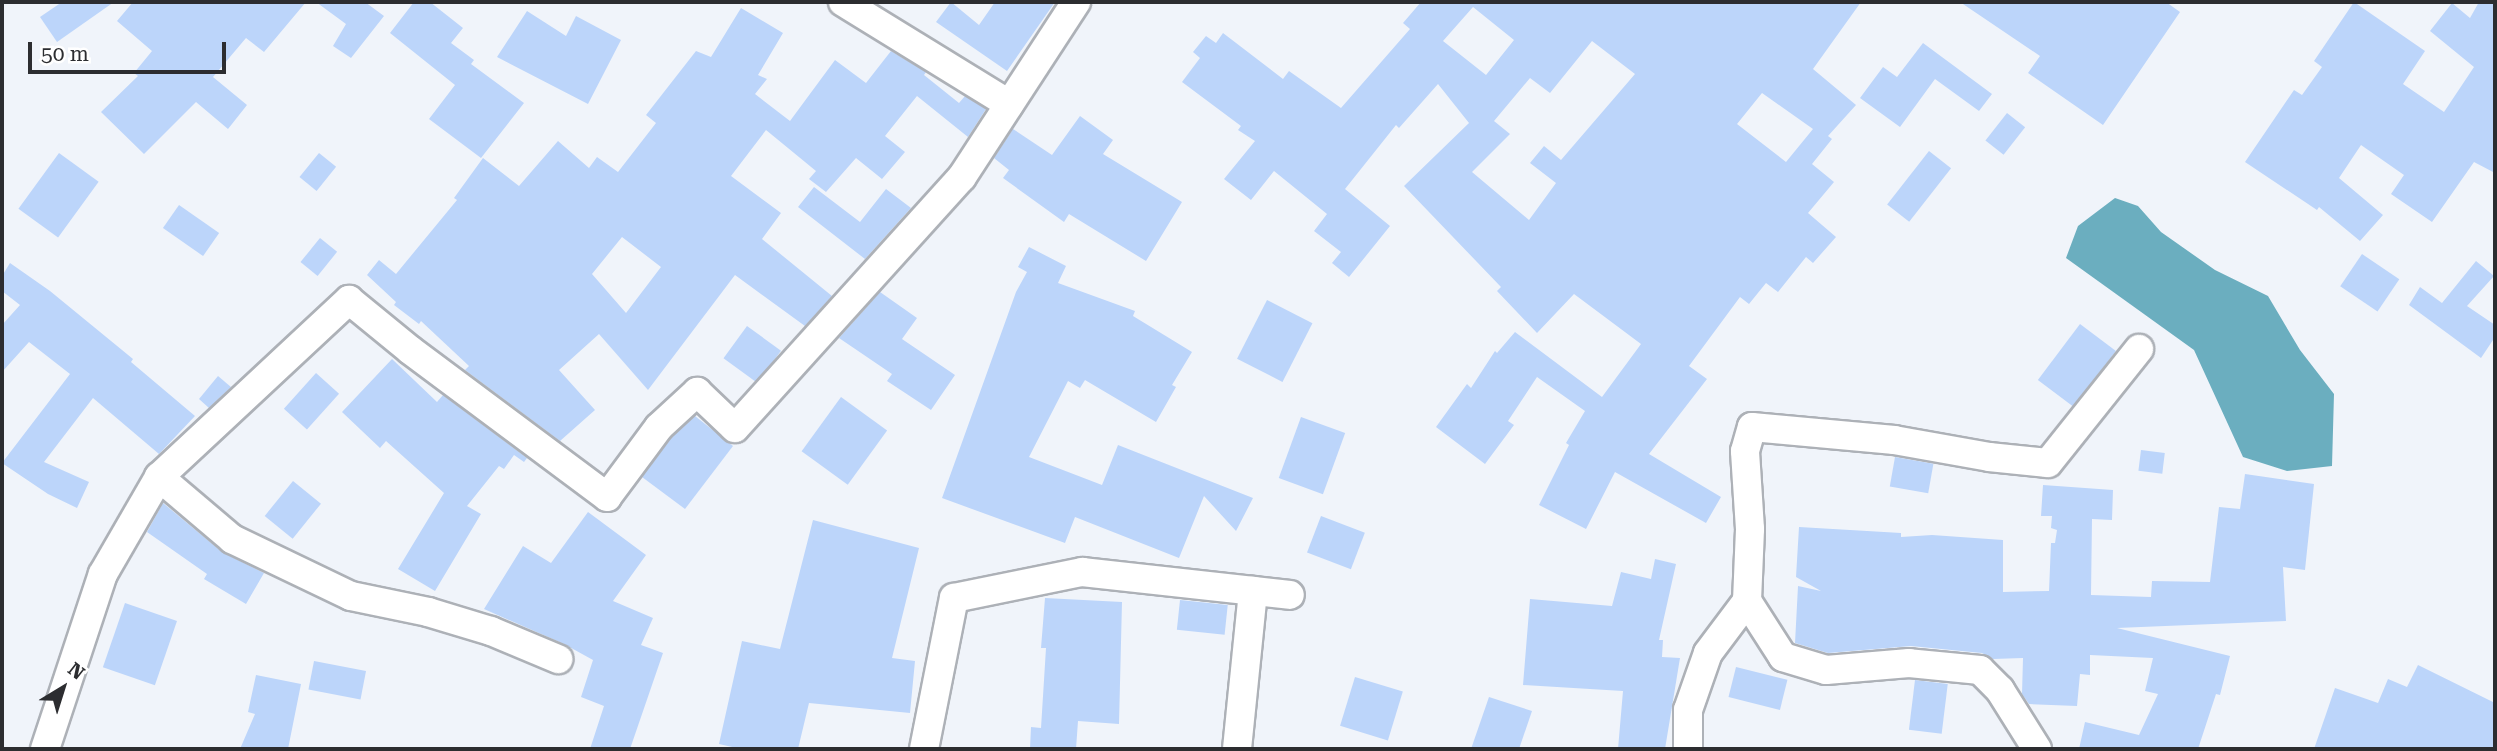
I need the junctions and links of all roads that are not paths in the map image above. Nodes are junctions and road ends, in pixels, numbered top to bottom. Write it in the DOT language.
graph roads {
  1 [pos="843,2"];
  2 [pos="1076,2"];
  3 [pos="1009,104"];
  4 [pos="2139,349"];
  5 [pos="159,477"];
  6 [pos="1253,591"];
  7 [pos="1290,595"];
  8 [pos="1747,601"];
  9 [pos="558,659"];
  10 [pos="45,749"];
  11 [pos="924,749"];
  12 [pos="1237,749"];
  13 [pos="1688,749"];
  14 [pos="2037,749"];
  1 -- 3 [label="street"];
  2 -- 3 [label="street"];
  3 -- 5 [label="street"];
  4 -- 8 [label="street"];
  5 -- 9 [label="street"];
  5 -- 10 [label="street"];
  6 -- 7 [label="street"];
  6 -- 11 [label="street"];
  6 -- 12 [label="street"];
  8 -- 13 [label="street"];
  8 -- 14 [label="street"];
}
